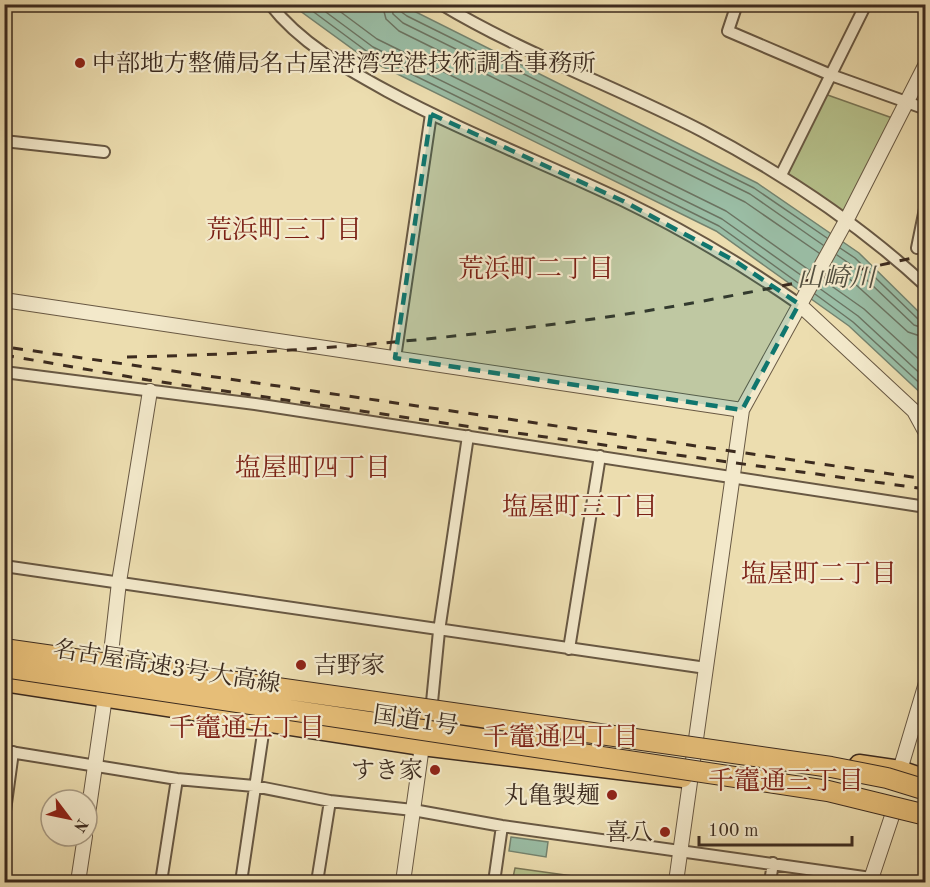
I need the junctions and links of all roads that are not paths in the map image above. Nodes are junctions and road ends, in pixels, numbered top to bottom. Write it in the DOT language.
graph roads {
  1 [pos="270,4"];
  2 [pos="441,4"];
  3 [pos="737,4"];
  4 [pos="866,4"];
  5 [pos="926,64"];
  6 [pos="831,75"];
  7 [pos="906,102"];
  8 [pos="926,109"];
  9 [pos="431,114"];
  10 [pos="4,141"];
  11 [pos="104,152"];
  12 [pos="781,175"];
  13 [pos="926,204"];
  14 [pos="846,221"];
  15 [pos="917,248"];
  16 [pos="926,286"];
  17 [pos="4,300"];
  18 [pos="800,302"];
  19 [pos="395,358"];
  20 [pos="4,372"];
  21 [pos="150,390"];
  22 [pos="742,410"];
  23 [pos="926,433"];
  24 [pos="468,436"];
  25 [pos="600,456"];
  26 [pos="734,477"];
  27 [pos="926,507"];
  28 [pos="4,566"];
  29 [pos="119,582"];
  30 [pos="439,631"];
  31 [pos="4,643"];
  32 [pos="4,649"];
  33 [pos="569,649"];
  34 [pos="112,657"];
  35 [pos="4,659"];
  36 [pos="4,667"];
  37 [pos="706,668"];
  38 [pos="4,682"];
  39 [pos="926,683"];
  40 [pos="105,696"];
  41 [pos="432,702"];
  42 [pos="457,715"];
  43 [pos="265,720"];
  44 [pos="698,740"];
  45 [pos="422,746"];
  46 [pos="9,752"];
  47 [pos="605,756"];
  48 [pos="95,766"];
  49 [pos="900,770"];
  50 [pos="177,778"];
  51 [pos="691,779"];
  52 [pos="926,779"];
  53 [pos="254,786"];
  54 [pos="92,788"];
  55 [pos="926,790"];
  56 [pos="330,801"];
  57 [pos="926,802"];
  58 [pos="413,810"];
  59 [pos="893,813"];
  60 [pos="926,815"];
  61 [pos="4,818"];
  62 [pos="926,825"];
  63 [pos="502,826"];
  64 [pos="83,848"];
  65 [pos="681,851"];
  66 [pos="773,863"];
  67 [pos="874,881"];
  68 [pos="78,882"];
  69 [pos="161,882"];
  70 [pos="241,882"];
  71 [pos="317,882"];
  72 [pos="403,882"];
  73 [pos="494,882"];
  74 [pos="676,882"];
  75 [pos="770,882"];
  1 -- 9 [label="street"];
  2 -- 12 [label="street"];
  3 -- 6 [label="street"];
  4 -- 6 [label="street"];
  5 -- 7 [label="street"];
  6 -- 7 [label="street"];
  6 -- 12 [label="street"];
  7 -- 8 [label="street"];
  7 -- 14 [label="street"];
  9 -- 18 [label="street"];
  9 -- 19 [label="street"];
  10 -- 11 [label="street"];
  12 -- 14 [label="street"];
  13 -- 15 [label="street"];
  14 -- 16 [label="street"];
  14 -- 18 [label="street"];
  17 -- 19 [label="street"];
  18 -- 22 [label="street"];
  18 -- 23 [label="street"];
  19 -- 22 [label="street"];
  20 -- 21 [label="street"];
  21 -- 24 [label="street"];
  21 -- 29 [label="street"];
  22 -- 26 [label="street"];
  24 -- 25 [label="street"];
  24 -- 30 [label="street"];
  25 -- 26 [label="street"];
  25 -- 33 [label="street"];
  26 -- 27 [label="street"];
  26 -- 37 [label="street"];
  28 -- 29 [label="street"];
  29 -- 30 [label="street"];
  29 -- 34 [label="street"];
  30 -- 33 [label="street"];
  30 -- 41 [label="street"];
  31 -- 34 [label="highway, 国道1号"];
  32 -- 42 [label="highway, 名古屋高速3号大高線, bridge"];
  33 -- 37 [label="street"];
  34 -- 40 [label="street"];
  34 -- 41 [label="highway, 国道1号"];
  35 -- 42 [label="highway, bridge"];
  36 -- 47 [label="highway, 名古屋高速3号大高線, bridge"];
  37 -- 44 [label="street"];
  38 -- 40 [label="highway, 国道1号"];
  39 -- 49 [label="street"];
  40 -- 43 [label="highway, 国道1号"];
  40 -- 48 [label="street"];
  41 -- 44 [label="highway, 国道1号"];
  42 -- 55 [label="highway, 名古屋高速3号大高線, bridge"];
  43 -- 45 [label="highway, 国道1号"];
  43 -- 53 [label="street"];
  44 -- 49 [label="highway, 国道1号"];
  44 -- 51 [label="street"];
  45 -- 51 [label="highway, 国道1号"];
  45 -- 58 [label="street"];
  46 -- 48 [label="street"];
  46 -- 61 [label="street"];
  47 -- 57 [label="highway"];
  47 -- 60 [label="highway, 名古屋高速3号大高線, bridge"];
  48 -- 50 [label="street"];
  48 -- 54 [label="street"];
  49 -- 52 [label="highway, 国道1号"];
  50 -- 53 [label="street"];
  50 -- 69 [label="street"];
  51 -- 59 [label="highway, 国道1号"];
  51 -- 65 [label="street"];
  53 -- 56 [label="street"];
  53 -- 70 [label="street"];
  56 -- 58 [label="street"];
  56 -- 71 [label="street"];
  58 -- 63 [label="street"];
  58 -- 72 [label="street"];
  59 -- 62 [label="highway, 国道1号"];
  59 -- 67 [label="street"];
  63 -- 65 [label="street"];
  63 -- 73 [label="street"];
  64 -- 68 [label="street"];
  65 -- 66 [label="street"];
  65 -- 74 [label="street"];
  66 -- 67 [label="street"];
  66 -- 75 [label="street"];
}
